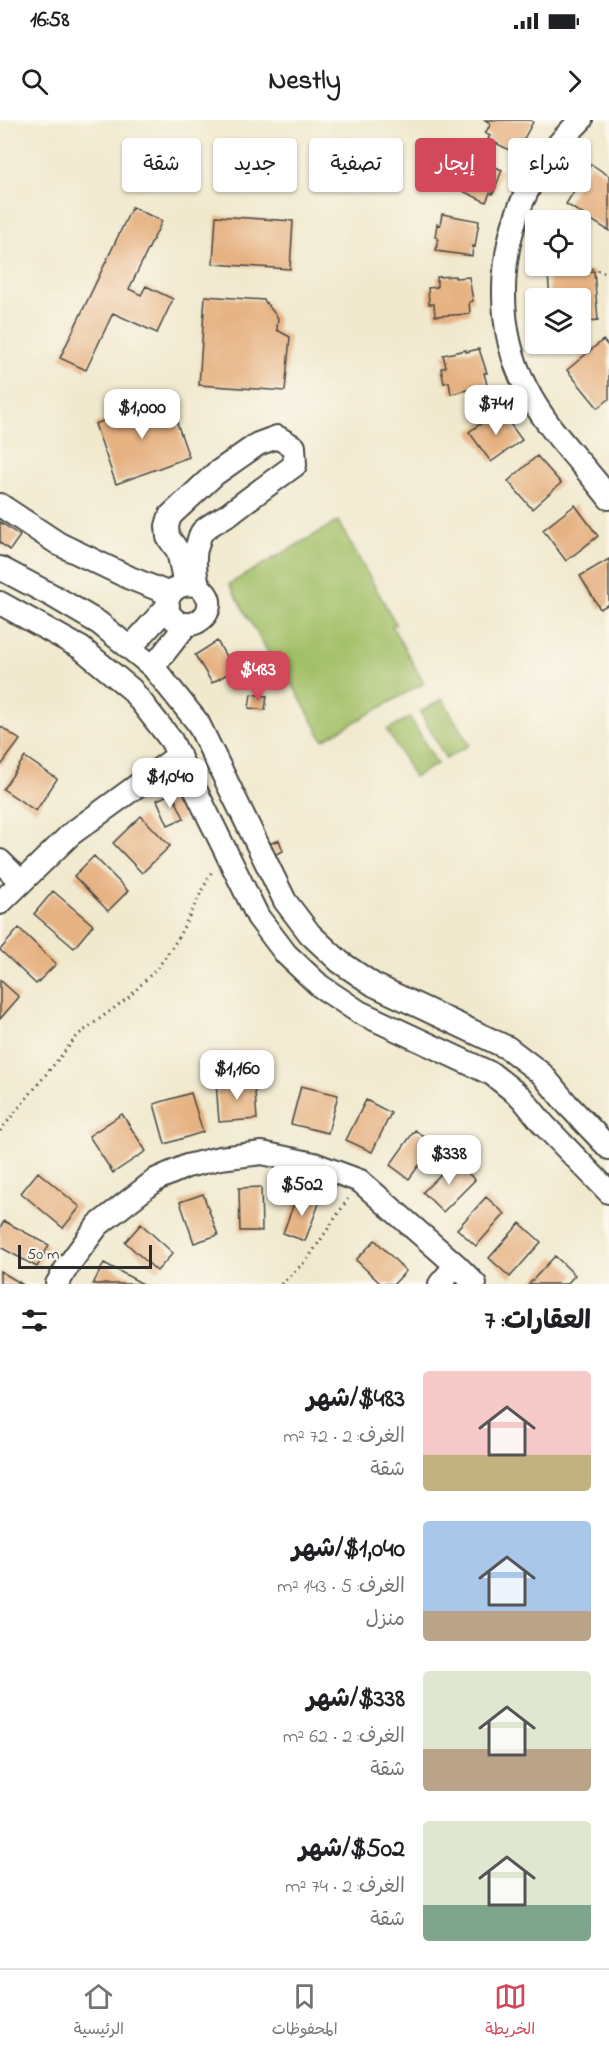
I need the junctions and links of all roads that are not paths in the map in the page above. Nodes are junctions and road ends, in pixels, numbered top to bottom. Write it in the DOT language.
graph roads {
  1 [pos="581,120"];
  2 [pos="609,498"];
  3 [pos="0,505"];
  4 [pos="0,568"];
  5 [pos="181,592"];
  6 [pos="0,603"];
  7 [pos="186,624"];
  8 [pos="130,648"];
  9 [pos="153,667"];
  10 [pos="179,754"];
  11 [pos="0,861"];
  12 [pos="21,882"];
  13 [pos="0,903"];
  14 [pos="603,1142"];
  15 [pos="576,1158"];
  16 [pos="609,1192"];
  17 [pos="456,1265"];
  18 [pos="57,1284"];
  19 [pos="440,1284"];
  20 [pos="475,1284"];
  1 -- 2 [label="street"];
  3 -- 5 [label="street"];
  4 -- 8 [label="street"];
  5 -- 5 [label="street"];
  5 -- 7 [label="street"];
  5 -- 7 [label="street"];
  5 -- 8 [label="street"];
  6 -- 10 [label="street"];
  7 -- 9 [label="street"];
  8 -- 9 [label="street"];
  9 -- 14 [label="street"];
  10 -- 12 [label="street"];
  10 -- 15 [label="street"];
  11 -- 12 [label="street"];
  12 -- 13 [label="street"];
  14 -- 15 [label="street"];
  15 -- 16 [label="street"];
  17 -- 18 [label="street"];
  17 -- 19 [label="street"];
  17 -- 20 [label="street"];
}
